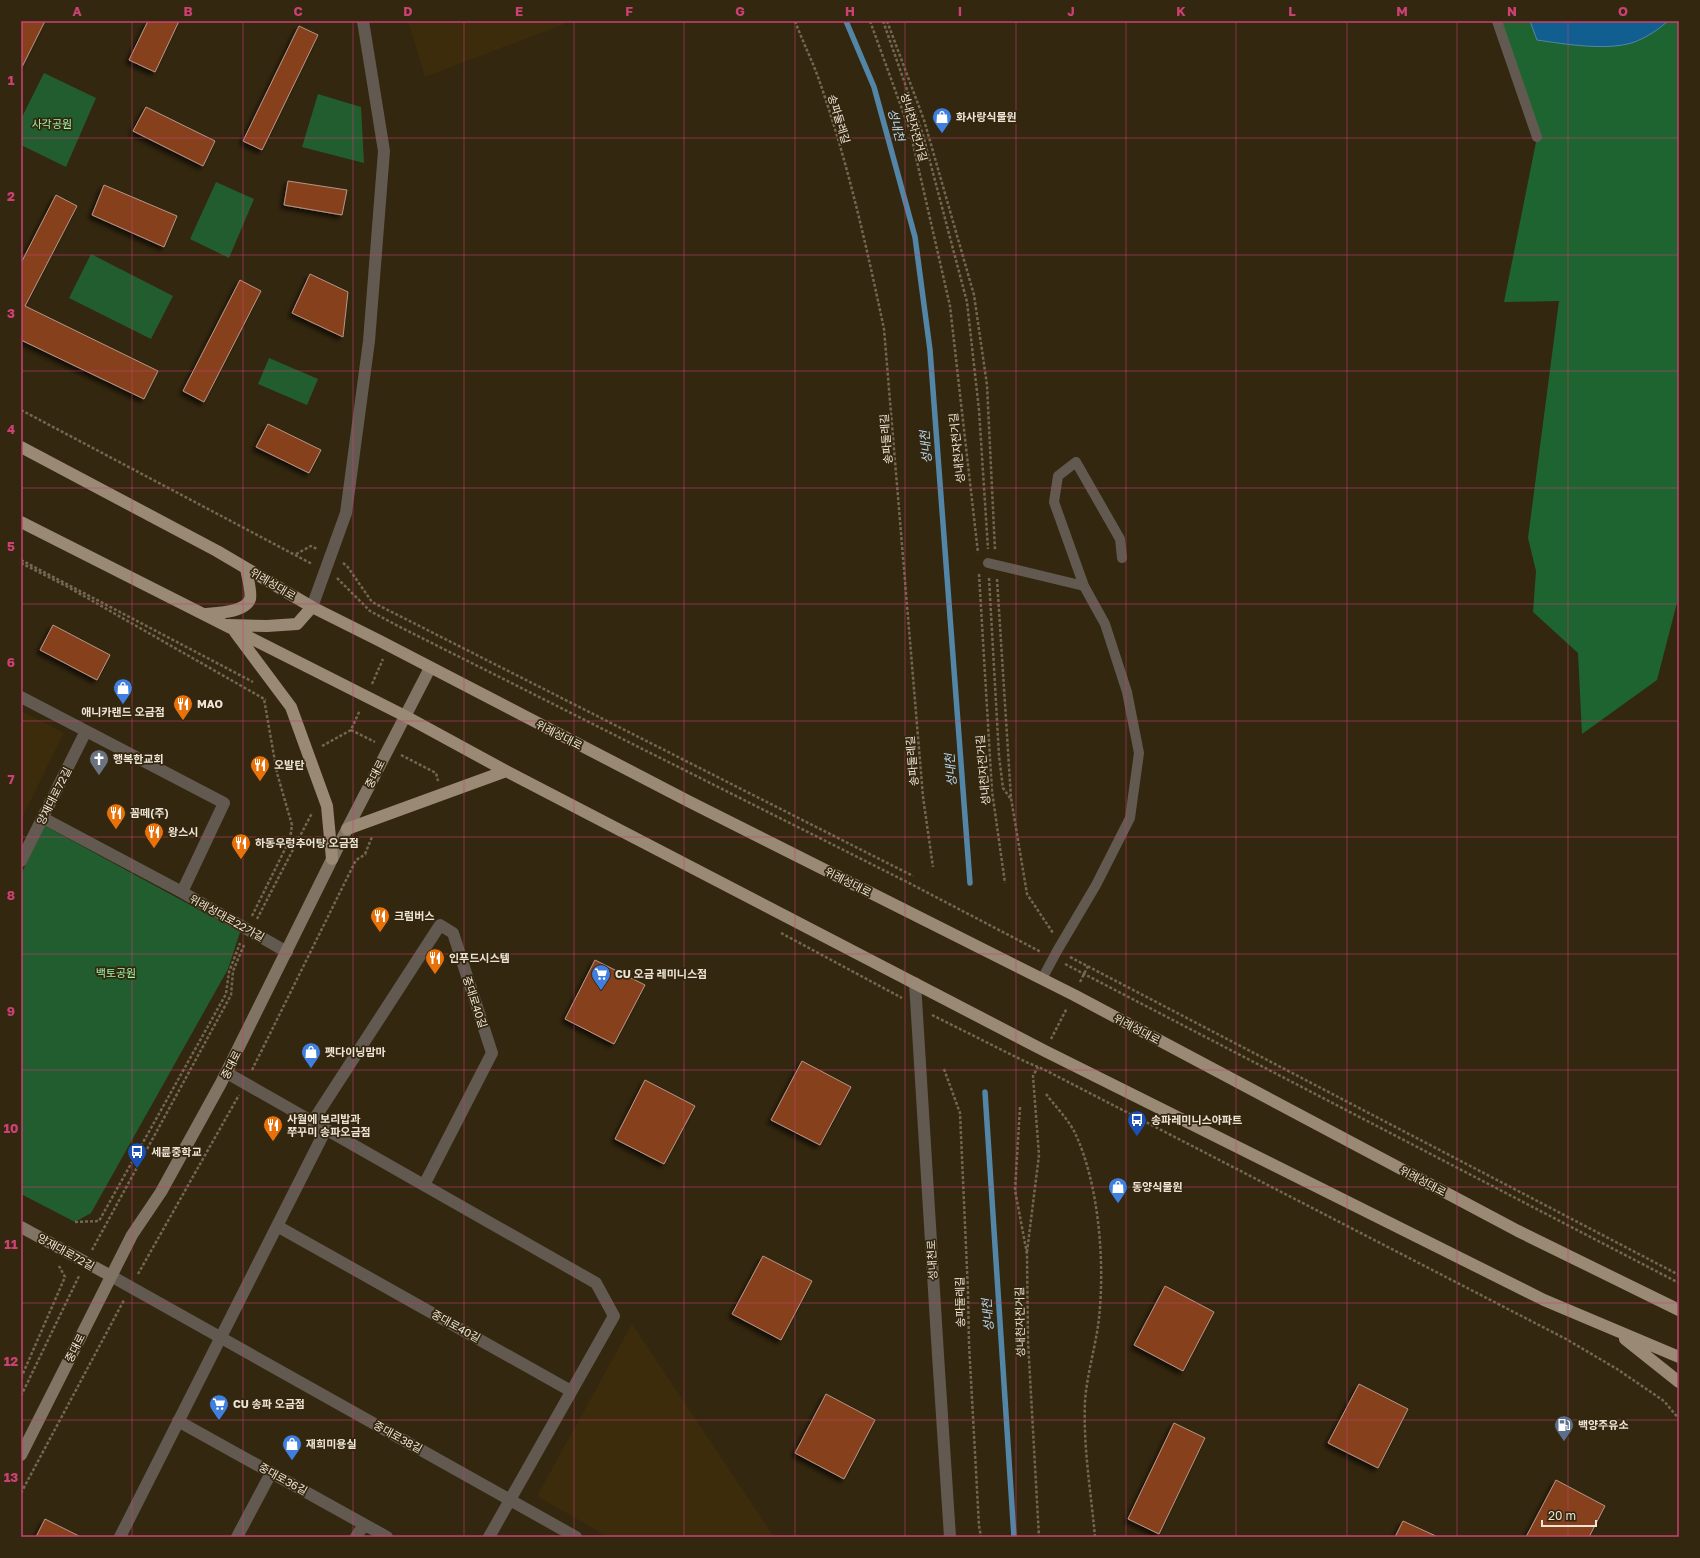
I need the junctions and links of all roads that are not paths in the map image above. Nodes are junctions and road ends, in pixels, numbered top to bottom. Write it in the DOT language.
graph roads {
  1 [pos="363,21"];
  2 [pos="1497,21"];
  3 [pos="1536,136"];
  4 [pos="21,447"];
  5 [pos="21,522"];
  6 [pos="1122,558"];
  7 [pos="988,563"];
  8 [pos="246,568"];
  9 [pos="1084,586"];
  10 [pos="312,607"];
  11 [pos="204,614"];
  12 [pos="229,627"];
  13 [pos="430,668"];
  14 [pos="21,697"];
  15 [pos="405,716"];
  16 [pos="86,731"];
  17 [pos="506,771"];
  18 [pos="43,818"];
  19 [pos="347,828"];
  20 [pos="332,859"];
  21 [pos="21,861"];
  22 [pos="182,892"];
  23 [pos="287,952"];
  24 [pos="1042,979"];
  25 [pos="915,983"];
  26 [pos="227,1072"];
  27 [pos="313,1122"];
  28 [pos="326,1129"];
  29 [pos="424,1185"];
  30 [pos="277,1226"];
  31 [pos="21,1227"];
  32 [pos="111,1276"];
  33 [pos="1679,1310"];
  34 [pos="1613,1329"];
  35 [pos="220,1337"];
  36 [pos="1679,1357"];
  37 [pos="1679,1382"];
  38 [pos="572,1391"];
  39 [pos="178,1421"];
  40 [pos="21,1455"];
  41 [pos="271,1473"];
  42 [pos="509,1499"];
  43 [pos="364,1524"];
  44 [pos="120,1537"];
  45 [pos="237,1537"];
  46 [pos="356,1537"];
  47 [pos="387,1537"];
  48 [pos="489,1537"];
  49 [pos="576,1537"];
  50 [pos="950,1537"];
  1 -- 10 [label="street"];
  2 -- 3 [label="lane"];
  4 -- 8 [label="main road, 위례성대로"];
  5 -- 11 [label="main road"];
  6 -- 9 [label="lane"];
  7 -- 9 [label="lane"];
  8 -- 10 [label="main road, 위례성대로"];
  8 -- 11 [label="main road"];
  9 -- 24 [label="lane"];
  10 -- 12 [label="main road"];
  10 -- 13 [label="main road, 위례성대로"];
  11 -- 12 [label="main road"];
  12 -- 15 [label="main road"];
  12 -- 20 [label="main road"];
  13 -- 15 [label="main road, 중대로"];
  13 -- 24 [label="main road, 위례성대로"];
  14 -- 16 [label="street, 위례성대로22가길"];
  15 -- 17 [label="main road"];
  15 -- 19 [label="main road, 중대로"];
  16 -- 18 [label="street, 양재대로72길"];
  16 -- 22 [label="street, 위례성대로22가길"];
  17 -- 19 [label="main road"];
  17 -- 25 [label="main road"];
  18 -- 21 [label="street, 양재대로72길"];
  18 -- 22 [label="street"];
  19 -- 20 [label="main road, 중대로"];
  20 -- 23 [label="main road, 중대로"];
  22 -- 23 [label="street, 위례성대로22가길"];
  23 -- 26 [label="main road, 중대로"];
  24 -- 33 [label="main road, 위례성대로"];
  25 -- 34 [label="main road"];
  25 -- 50 [label="street, 성내천로"];
  26 -- 27 [label="street"];
  26 -- 32 [label="main road, 중대로"];
  27 -- 28 [label="street"];
  27 -- 29 [label="street, 중대로40길"];
  28 -- 29 [label="street"];
  28 -- 30 [label="street"];
  29 -- 38 [label="street"];
  30 -- 35 [label="street"];
  30 -- 38 [label="street, 중대로40길"];
  31 -- 32 [label="main road, 양재대로72길"];
  32 -- 35 [label="street, 중대로38길"];
  32 -- 40 [label="main road, 중대로"];
  34 -- 36 [label="main road"];
  34 -- 37 [label="main road"];
  35 -- 39 [label="street"];
  35 -- 42 [label="street, 중대로38길"];
  38 -- 42 [label="street"];
  39 -- 41 [label="street, 중대로36길"];
  39 -- 44 [label="street"];
  41 -- 43 [label="street, 중대로36길"];
  41 -- 45 [label="street"];
  42 -- 48 [label="street"];
  42 -- 49 [label="street, 중대로38길"];
  43 -- 46 [label="street"];
  43 -- 47 [label="street, 중대로36길"];
}
